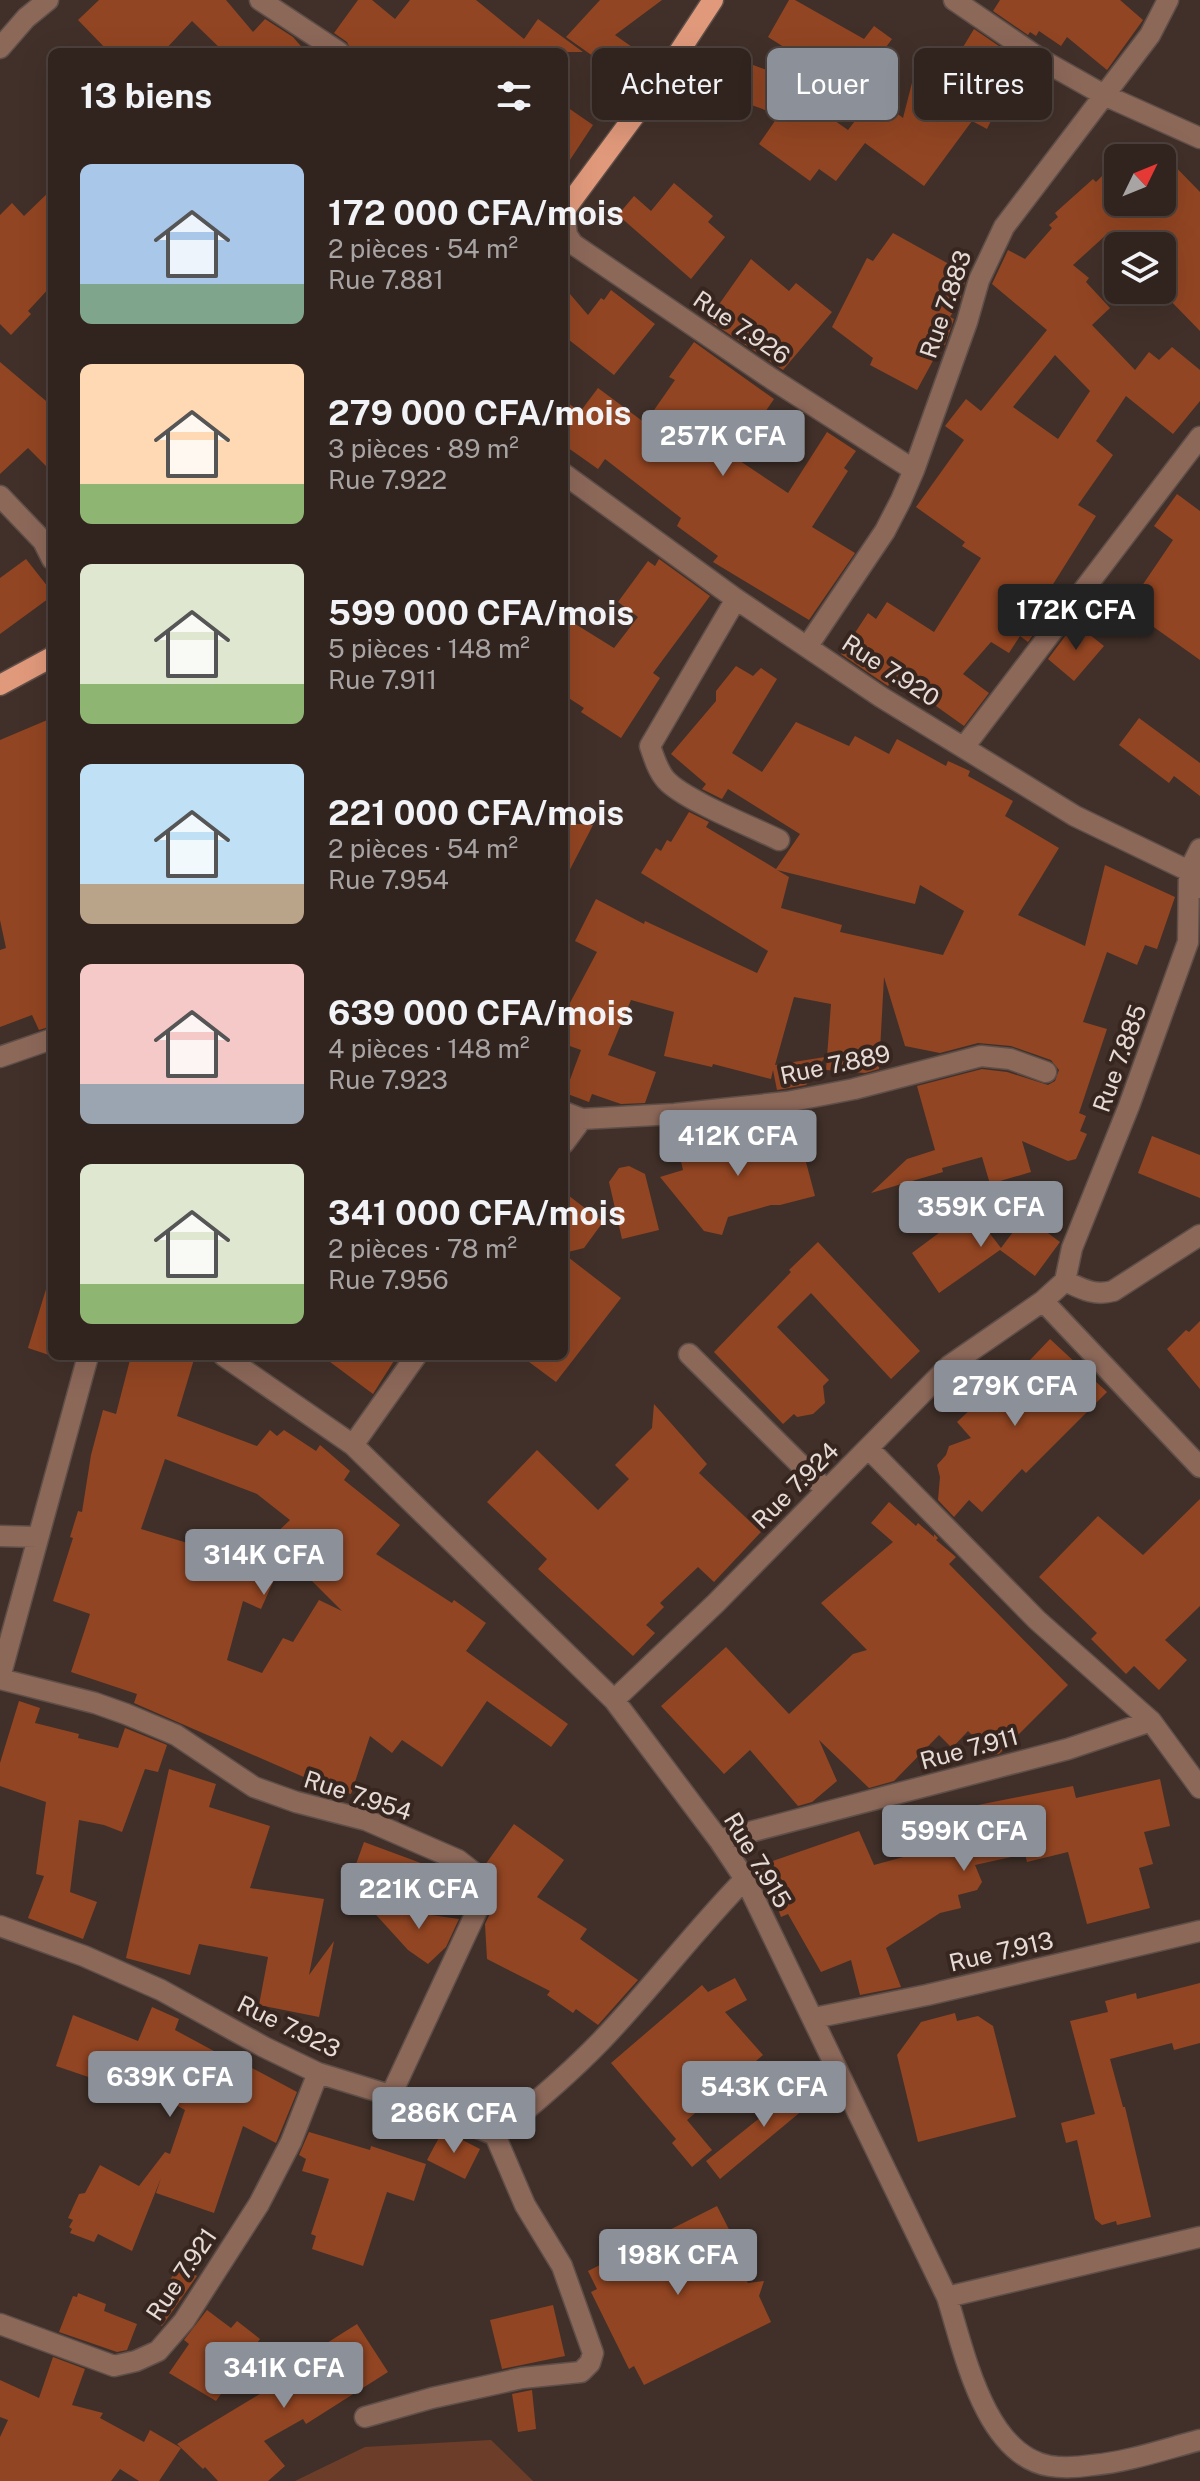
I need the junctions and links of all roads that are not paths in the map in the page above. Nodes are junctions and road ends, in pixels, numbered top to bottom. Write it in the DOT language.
graph roads {
  1 [pos="48,0"];
  2 [pos="260,0"];
  3 [pos="713,0"];
  4 [pos="954,0"];
  5 [pos="1168,0"];
  6 [pos="984,8"];
  7 [pos="0,48"];
  8 [pos="333,48"];
  9 [pos="1104,95"];
  10 [pos="1200,138"];
  11 [pos="568,205"];
  12 [pos="568,236"];
  13 [pos="1200,437"];
  14 [pos="914,470"];
  15 [pos="568,477"];
  16 [pos="0,496"];
  17 [pos="48,551"];
  18 [pos="736,599"];
  19 [pos="807,647"];
  20 [pos="48,659"];
  21 [pos="0,685"];
  22 [pos="964,747"];
  23 [pos="779,840"];
  24 [pos="1200,849"];
  25 [pos="1194,880"];
  26 [pos="48,1040"];
  27 [pos="0,1057"];
  28 [pos="1046,1072"];
  29 [pos="573,1116"];
  30 [pos="1200,1235"];
  31 [pos="1065,1281"];
  32 [pos="1043,1301"];
  33 [pos="689,1354"];
  34 [pos="87,1360"];
  35 [pos="230,1360"];
  36 [pos="413,1360"];
  37 [pos="353,1445"];
  38 [pos="868,1448"];
  39 [pos="1200,1467"];
  40 [pos="826,1490"];
  41 [pos="0,1536"];
  42 [pos="38,1537"];
  43 [pos="0,1678"];
  44 [pos="614,1700"];
  45 [pos="1151,1721"];
  46 [pos="1200,1788"];
  47 [pos="719,1840"];
  48 [pos="745,1879"];
  49 [pos="0,1926"];
  50 [pos="1200,1931"];
  51 [pos="814,2018"];
  52 [pos="318,2073"];
  53 [pos="391,2095"];
  54 [pos="495,2135"];
  55 [pos="1200,2237"];
  56 [pos="947,2297"];
  57 [pos="0,2324"];
  58 [pos="365,2417"];
  59 [pos="1200,2440"];
  1 -- 7 [label="street"];
  2 -- 8 [label="street"];
  3 -- 11 [label="main road"];
  4 -- 6 [label="street"];
  5 -- 9 [label="street, Rue 7.883"];
  6 -- 9 [label="street"];
  9 -- 10 [label="street"];
  9 -- 14 [label="street, Rue 7.883"];
  12 -- 14 [label="street, Rue 7.926"];
  13 -- 22 [label="street"];
  14 -- 19 [label="street, Rue 7.883"];
  15 -- 18 [label="street, Rue 7.920"];
  16 -- 17 [label="street"];
  18 -- 19 [label="street, Rue 7.920"];
  18 -- 23 [label="street"];
  19 -- 22 [label="street, Rue 7.920"];
  20 -- 21 [label="main road"];
  22 -- 25 [label="street, Rue 7.920"];
  24 -- 25 [label="street, Rue 7.885"];
  25 -- 31 [label="street, Rue 7.885"];
  26 -- 27 [label="street"];
  28 -- 29 [label="street, Rue 7.889"];
  30 -- 31 [label="street"];
  31 -- 32 [label="street"];
  32 -- 38 [label="street"];
  32 -- 39 [label="street"];
  33 -- 40 [label="street"];
  34 -- 42 [label="street"];
  35 -- 37 [label="street, Rue 7.915"];
  36 -- 37 [label="street"];
  37 -- 44 [label="street, Rue 7.915"];
  38 -- 40 [label="street, Rue 7.924"];
  38 -- 45 [label="street, Rue 7.924"];
  40 -- 44 [label="street, Rue 7.924"];
  41 -- 42 [label="street"];
  42 -- 43 [label="street"];
  43 -- 53 [label="street, Rue 7.954"];
  44 -- 47 [label="street, Rue 7.915"];
  45 -- 46 [label="street"];
  45 -- 47 [label="street, Rue 7.911"];
  47 -- 48 [label="street, Rue 7.915"];
  48 -- 51 [label="street, Rue 7.915"];
  48 -- 54 [label="street"];
  49 -- 52 [label="street, Rue 7.923"];
  50 -- 51 [label="street, Rue 7.913"];
  51 -- 56 [label="street, Rue 7.915"];
  52 -- 53 [label="street, Rue 7.923"];
  52 -- 57 [label="street, Rue 7.921"];
  53 -- 54 [label="street, Rue 7.923"];
  54 -- 58 [label="street"];
  55 -- 56 [label="street"];
  56 -- 59 [label="street, Rue 7.915"];
}
